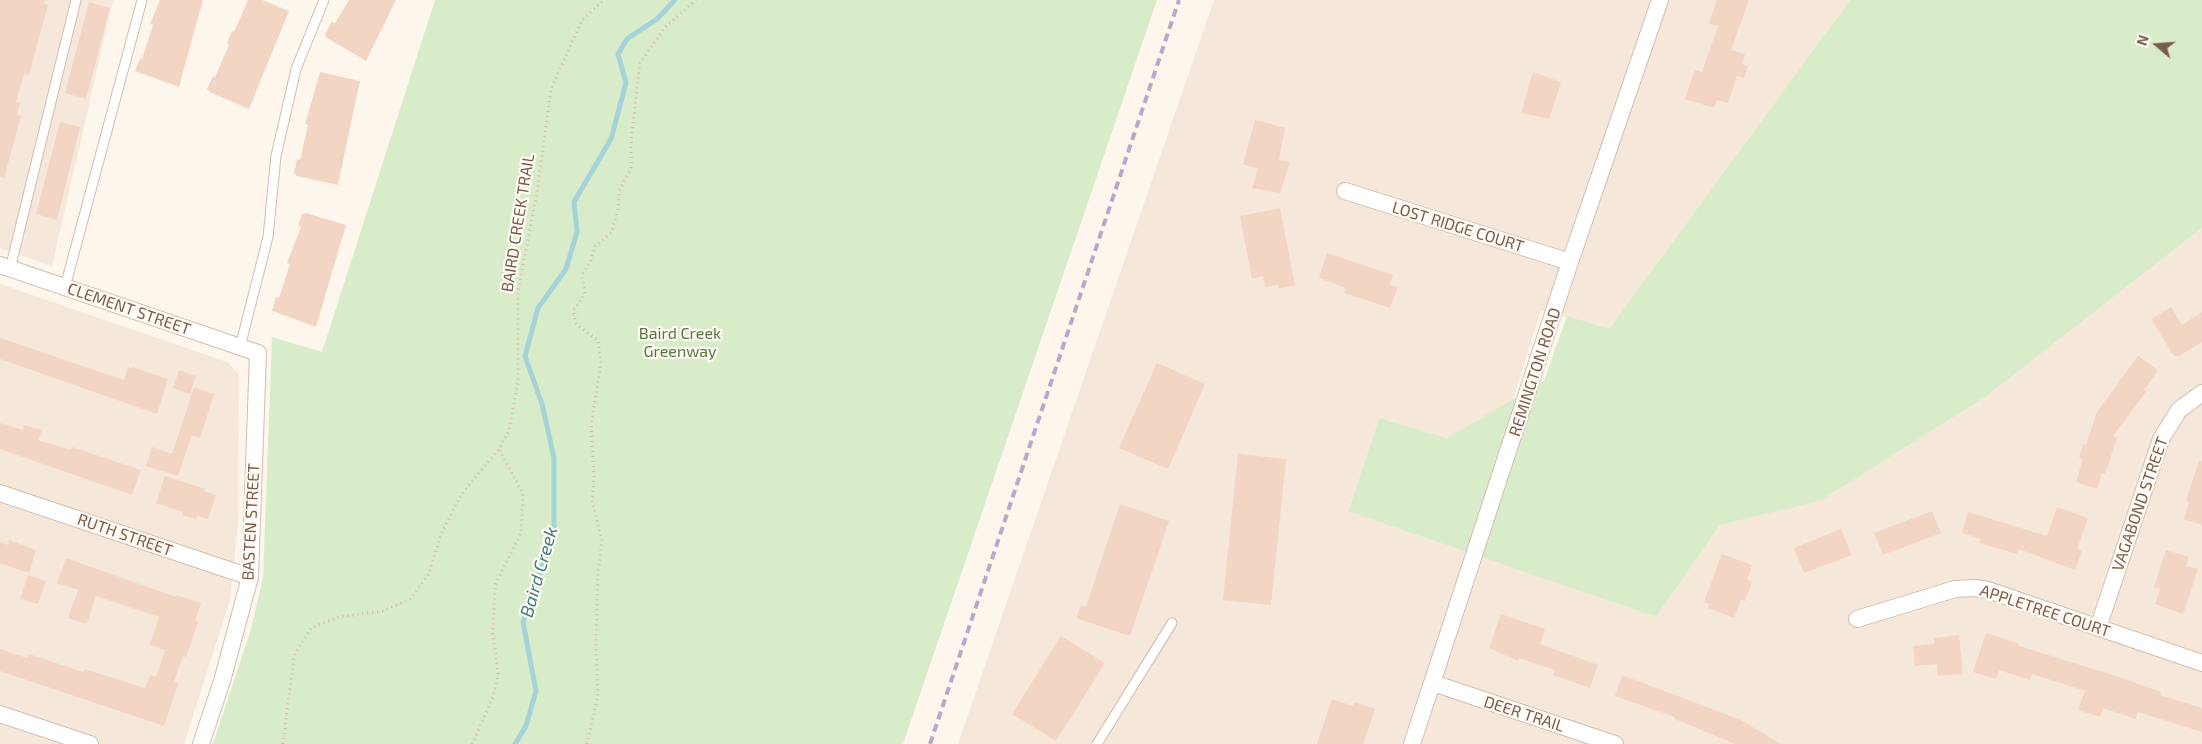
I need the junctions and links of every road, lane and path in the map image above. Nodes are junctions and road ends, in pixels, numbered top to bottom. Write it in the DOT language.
graph roads {
  1 [pos="76,0"];
  2 [pos="142,0"];
  3 [pos="324,0"];
  4 [pos="604,0"];
  5 [pos="696,0"];
  6 [pos="1660,0"];
  7 [pos="1345,191"];
  8 [pos="1570,262"];
  9 [pos="5,267"];
  10 [pos="65,287"];
  11 [pos="240,347"];
  12 [pos="258,353"];
  13 [pos="2202,393"];
  14 [pos="499,449"];
  15 [pos="0,493"];
  16 [pos="250,577"];
  17 [pos="1857,618"];
  18 [pos="1172,623"];
  19 [pos="2098,628"];
  20 [pos="2202,664"];
  21 [pos="1433,683"];
  22 [pos="0,714"];
  23 [pos="90,744"];
  24 [pos="201,744"];
  25 [pos="283,744"];
  26 [pos="472,744"];
  27 [pos="587,744"];
  28 [pos="1097,744"];
  29 [pos="1412,744"];
  30 [pos="1615,744"];
  1 -- 9 [label="lane"];
  2 -- 10 [label="lane"];
  3 -- 11 [label="lane"];
  4 -- 14 [label="path, BAIRD CREEK TRAIL"];
  5 -- 27 [label="path"];
  6 -- 8 [label="street, REMINGTON ROAD"];
  7 -- 8 [label="street, LOST RIDGE COURT"];
  8 -- 21 [label="street, REMINGTON ROAD"];
  9 -- 10 [label="street, CLEMENT STREET"];
  10 -- 11 [label="street, CLEMENT STREET"];
  11 -- 12 [label="street, CLEMENT STREET"];
  12 -- 16 [label="street, BASTEN STREET"];
  13 -- 19 [label="street, VAGABOND STREET"];
  14 -- 25 [label="path, BAIRD CREEK TRAIL"];
  14 -- 26 [label="path"];
  15 -- 16 [label="street, RUTH STREET"];
  16 -- 24 [label="street, BASTEN STREET"];
  17 -- 19 [label="street, APPLETREE COURT"];
  18 -- 28 [label="lane"];
  19 -- 20 [label="street, APPLETREE COURT"];
  21 -- 29 [label="street, REMINGTON ROAD"];
  21 -- 30 [label="street, DEER TRAIL"];
  22 -- 23 [label="street"];
}
